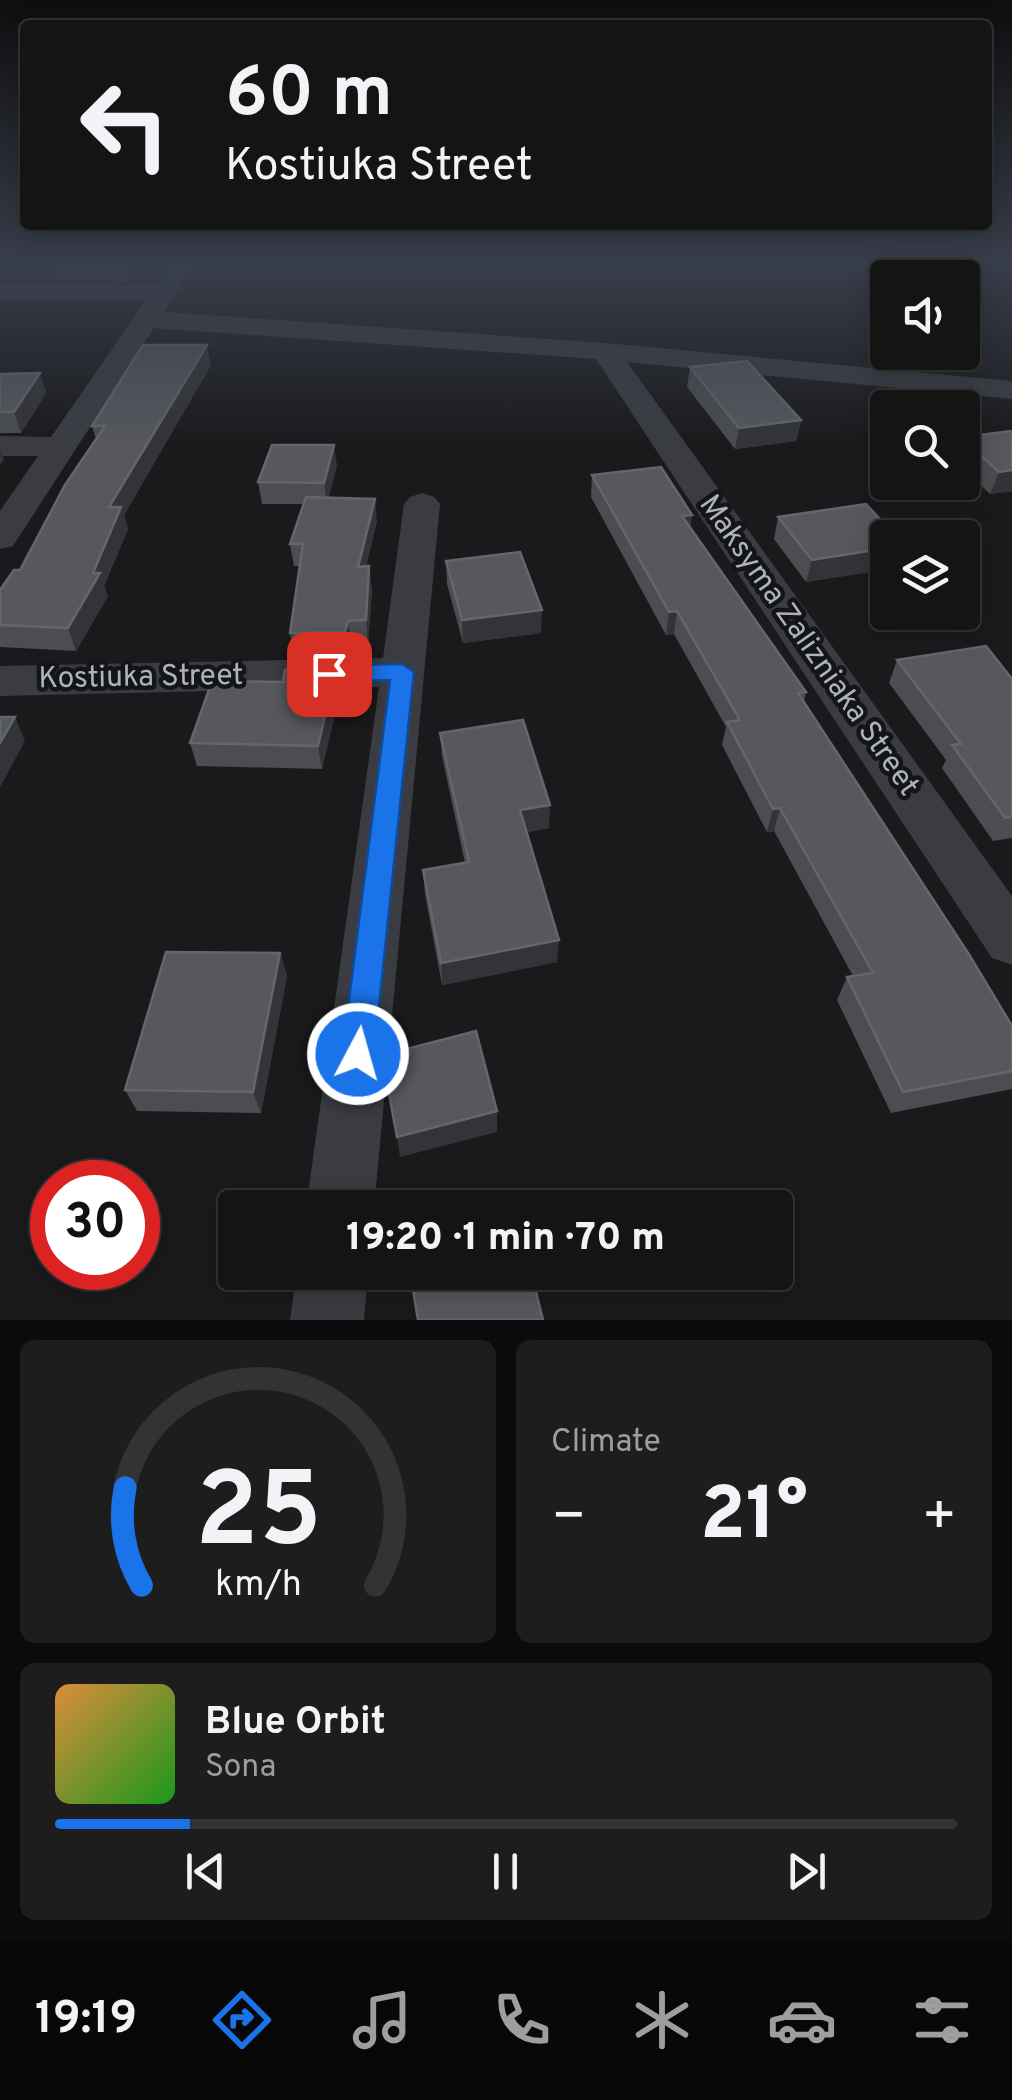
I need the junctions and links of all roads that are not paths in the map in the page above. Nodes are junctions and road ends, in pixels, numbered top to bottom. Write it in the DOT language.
graph roads {
  1 [pos="143,323"];
  2 [pos="320,323"];
  3 [pos="605,351"];
  4 [pos="999,388"];
  5 [pos="1012,408"];
  6 [pos="0,446"];
  7 [pos="62,447"];
  8 [pos="422,504"];
  9 [pos="0,538"];
  10 [pos="402,672"];
  11 [pos="0,681"];
  12 [pos="1012,941"];
  13 [pos="342,1190"];
  14 [pos="330,1290"];
  15 [pos="327,1320"];
  1 -- 7 [label="street"];
  2 -- 3 [label="street"];
  3 -- 4 [label="street"];
  3 -- 12 [label="street, Maksyma Zalizniaka Street"];
  4 -- 5 [label="street"];
  6 -- 7 [label="street"];
  7 -- 9 [label="street"];
  8 -- 10 [label="street"];
  10 -- 11 [label="street, Kostiuka Street"];
  10 -- 13 [label="street"];
  14 -- 15 [label="street"];
}
